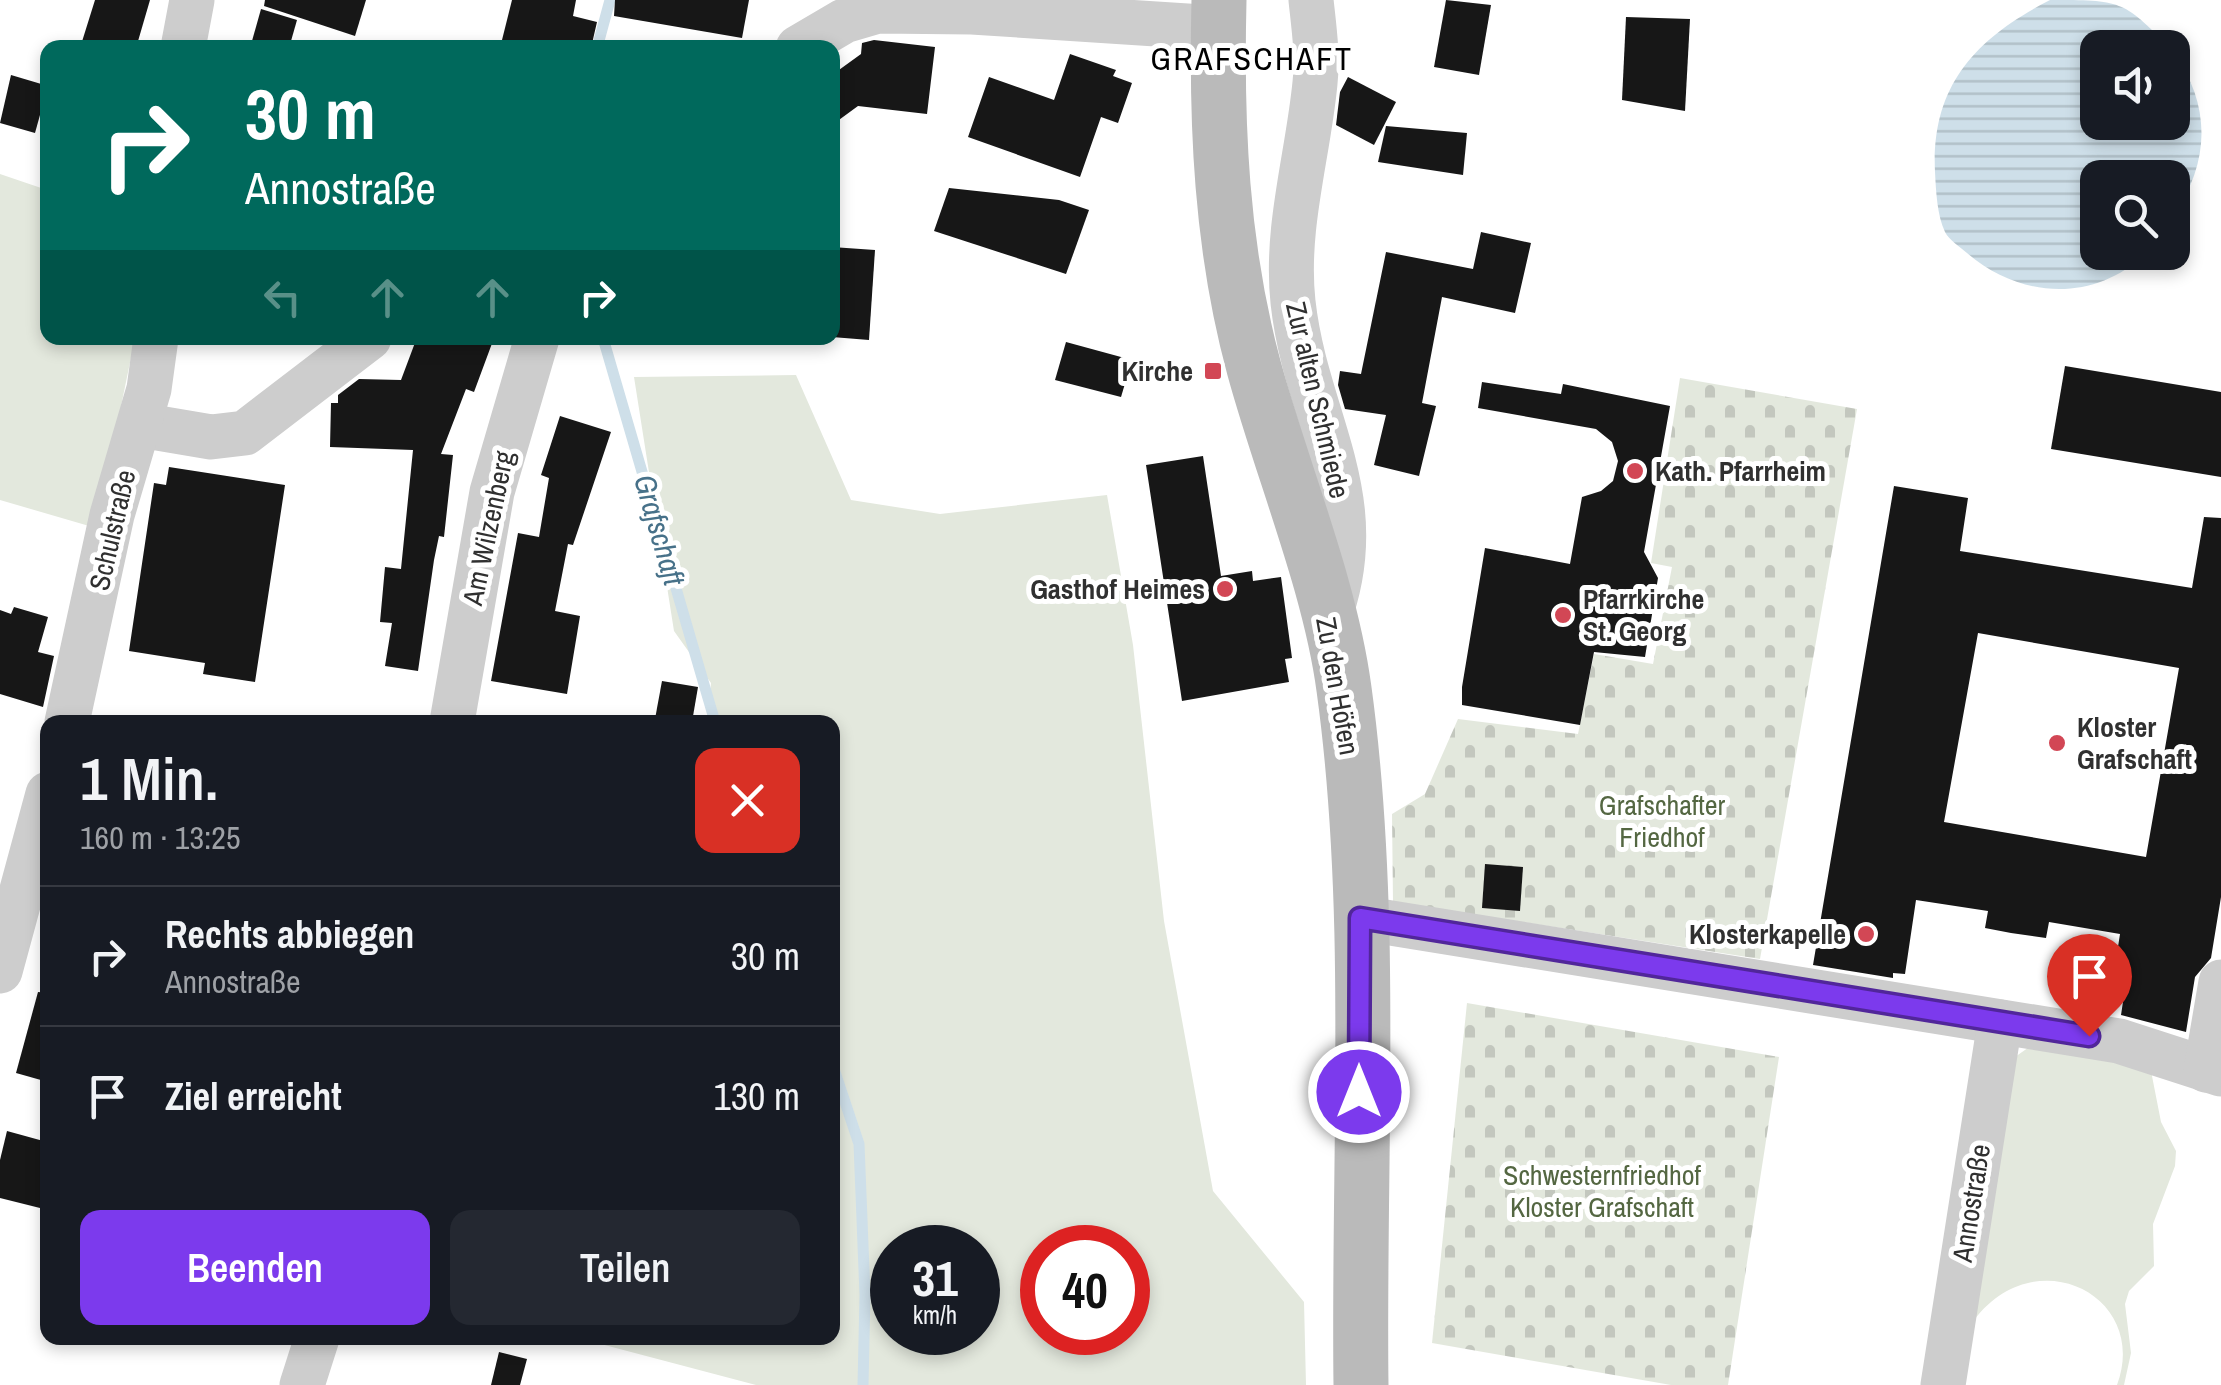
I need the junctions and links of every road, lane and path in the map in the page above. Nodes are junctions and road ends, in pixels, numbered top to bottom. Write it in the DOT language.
graph roads {
  1 [pos="192,0"];
  2 [pos="1311,0"];
  3 [pos="1219,14"];
  4 [pos="812,26"];
  5 [pos="184,40"];
  6 [pos="155,345"];
  7 [pos="360,345"];
  8 [pos="535,345"];
  9 [pos="140,426"];
  10 [pos="1328,620"];
  11 [pos="69,715"];
  12 [pos="453,715"];
  13 [pos="40,824"];
  14 [pos="1360,918"];
  15 [pos="0,971"];
  16 [pos="2221,982"];
  17 [pos="2000,1022"];
  18 [pos="2213,1072"];
  19 [pos="315,1345"];
  20 [pos="302,1385"];
  21 [pos="1361,1385"];
  22 [pos="1943,1385"];
  1 -- 5 [label="street"];
  2 -- 10 [label="street, Zur alten Schmiede"];
  3 -- 4 [label="street"];
  3 -- 10 [label="street, Zu den Höfen"];
  6 -- 9 [label="street, Schulstraße"];
  7 -- 9 [label="street"];
  8 -- 12 [label="street, Am Wilzenberg"];
  9 -- 11 [label="street, Schulstraße"];
  10 -- 14 [label="street, Zu den Höfen"];
  13 -- 15 [label="street"];
  14 -- 17 [label="street"];
  14 -- 21 [label="street, Zu den Höfen"];
  16 -- 18 [label="street"];
  17 -- 18 [label="street"];
  17 -- 22 [label="street, Annostraße"];
  19 -- 20 [label="street"];
}
